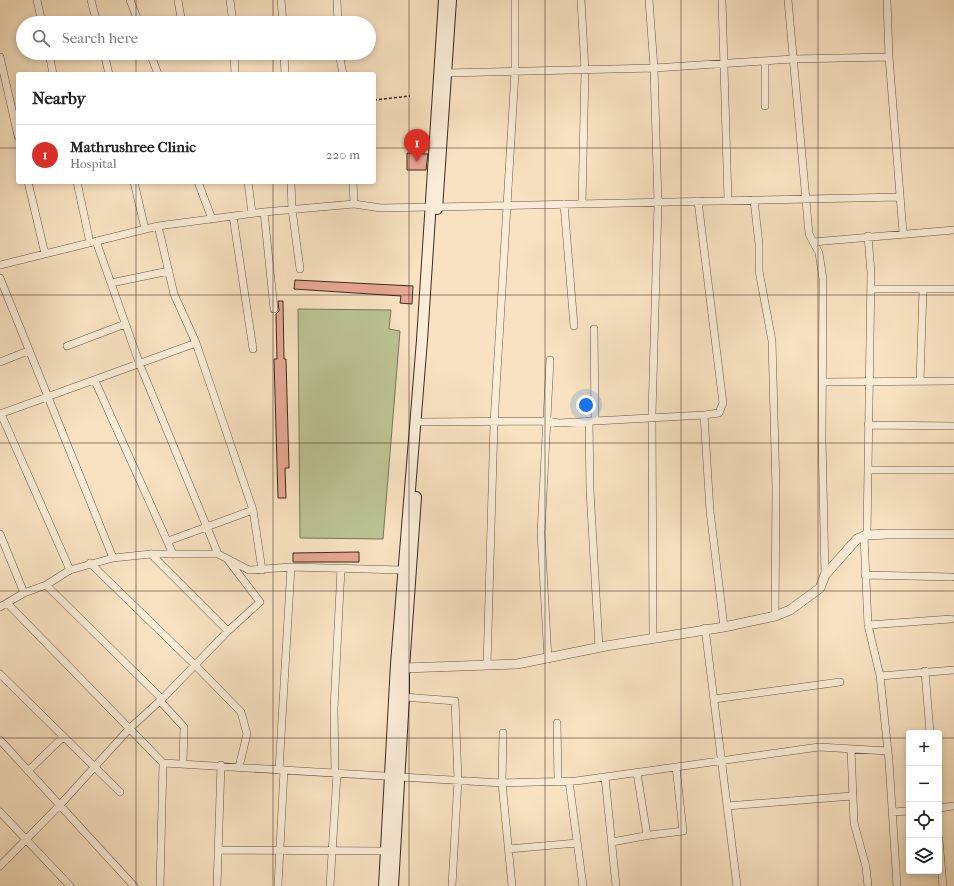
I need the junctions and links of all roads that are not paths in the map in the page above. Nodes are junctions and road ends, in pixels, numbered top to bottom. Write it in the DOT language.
graph roads {
  1 [pos="37,0"];
  2 [pos="91,0"];
  3 [pos="130,0"];
  4 [pos="178,0"];
  5 [pos="230,0"];
  6 [pos="281,0"];
  7 [pos="337,0"];
  8 [pos="444,0"];
  9 [pos="451,0"];
  10 [pos="515,0"];
  11 [pos="581,0"];
  12 [pos="649,0"];
  13 [pos="722,0"];
  14 [pos="788,0"];
  15 [pos="887,0"];
  16 [pos="40,16"];
  17 [pos="95,16"];
  18 [pos="136,16"];
  19 [pos="181,16"];
  20 [pos="232,16"];
  21 [pos="282,16"];
  22 [pos="338,16"];
  23 [pos="0,57"];
  24 [pos="890,57"];
  25 [pos="793,59"];
  26 [pos="50,60"];
  27 [pos="106,60"];
  28 [pos="153,60"];
  29 [pos="234,60"];
  30 [pos="284,60"];
  31 [pos="340,60"];
  32 [pos="765,61"];
  33 [pos="723,64"];
  34 [pos="654,68"];
  35 [pos="585,70"];
  36 [pos="53,72"];
  37 [pos="109,72"];
  38 [pos="157,72"];
  39 [pos="235,72"];
  40 [pos="285,72"];
  41 [pos="343,72"];
  42 [pos="515,72"];
  43 [pos="446,74"];
  44 [pos="765,106"];
  45 [pos="16,127"];
  46 [pos="28,184"];
  47 [pos="78,184"];
  48 [pos="134,184"];
  49 [pos="199,184"];
  50 [pos="248,184"];
  51 [pos="291,184"];
  52 [pos="353,184"];
  53 [pos="900,197"];
  54 [pos="807,199"];
  55 [pos="728,200"];
  56 [pos="754,200"];
  57 [pos="698,201"];
  58 [pos="582,203"];
  59 [pos="354,204"];
  60 [pos="564,204"];
  61 [pos="658,204"];
  62 [pos="508,206"];
  63 [pos="433,207"];
  64 [pos="292,209"];
  65 [pos="264,212"];
  66 [pos="252,213"];
  67 [pos="233,216"];
  68 [pos="212,219"];
  69 [pos="158,226"];
  70 [pos="145,229"];
  71 [pos="954,230"];
  72 [pos="902,233"];
  73 [pos="868,236"];
  74 [pos="93,242"];
  75 [pos="813,242"];
  76 [pos="45,254"];
  77 [pos="0,265"];
  78 [pos="300,269"];
  79 [pos="169,271"];
  80 [pos="0,278"];
  81 [pos="111,283"];
  82 [pos="871,289"];
  83 [pos="923,289"];
  84 [pos="954,289"];
  85 [pos="274,309"];
  86 [pos="125,324"];
  87 [pos="574,326"];
  88 [pos="594,329"];
  89 [pos="196,343"];
  90 [pos="67,346"];
  91 [pos="252,349"];
  92 [pos="28,351"];
  93 [pos="550,360"];
  94 [pos="0,362"];
  95 [pos="140,365"];
  96 [pos="94,381"];
  97 [pos="920,381"];
  98 [pos="954,381"];
  99 [pos="822,382"];
  100 [pos="869,382"];
  101 [pos="48,396"];
  102 [pos="0,414"];
  103 [pos="704,415"];
  104 [pos="652,418"];
  105 [pos="547,421"];
  106 [pos="592,421"];
  107 [pos="421,422"];
  108 [pos="494,423"];
  109 [pos="868,425"];
  110 [pos="954,426"];
  111 [pos="868,470"];
  112 [pos="954,470"];
  113 [pos="253,510"];
  114 [pos="206,526"];
  115 [pos="0,534"];
  116 [pos="954,534"];
  117 [pos="865,536"];
  118 [pos="168,541"];
  119 [pos="152,554"];
  120 [pos="174,554"];
  121 [pos="218,554"];
  122 [pos="113,558"];
  123 [pos="228,560"];
  124 [pos="90,563"];
  125 [pos="291,567"];
  126 [pos="70,570"];
  127 [pos="262,570"];
  128 [pos="341,570"];
  129 [pos="402,570"];
  130 [pos="825,575"];
  131 [pos="865,575"];
  132 [pos="952,577"];
  133 [pos="46,585"];
  134 [pos="24,593"];
  135 [pos="7,603"];
  136 [pos="0,607"];
  137 [pos="775,616"];
  138 [pos="951,619"];
  139 [pos="868,625"];
  140 [pos="724,627"];
  141 [pos="705,628"];
  142 [pos="228,631"];
  143 [pos="653,639"];
  144 [pos="599,647"];
  145 [pos="548,659"];
  146 [pos="195,665"];
  147 [pos="487,665"];
  148 [pos="404,668"];
  149 [pos="954,670"];
  150 [pos="925,671"];
  151 [pos="0,674"];
  152 [pos="880,676"];
  153 [pos="840,682"];
  154 [pos="404,697"];
  155 [pos="714,698"];
  156 [pos="161,700"];
  157 [pos="557,723"];
  158 [pos="129,729"];
  159 [pos="930,730"];
  160 [pos="503,733"];
  161 [pos="63,737"];
  162 [pos="0,740"];
  163 [pos="851,749"];
  164 [pos="888,751"];
  165 [pos="722,761"];
  166 [pos="163,763"];
  167 [pos="183,763"];
  168 [pos="221,765"];
  169 [pos="93,767"];
  170 [pos="239,767"];
  171 [pos="676,767"];
  172 [pos="281,770"];
  173 [pos="28,771"];
  174 [pos="637,773"];
  175 [pos="336,774"];
  176 [pos="395,775"];
  177 [pos="605,777"];
  178 [pos="458,780"];
  179 [pos="558,781"];
  180 [pos="569,781"];
  181 [pos="502,783"];
  182 [pos="120,792"];
  183 [pos="852,796"];
  184 [pos="59,806"];
  185 [pos="727,806"];
  186 [pos="954,806"];
  187 [pos="942,808"];
  188 [pos="906,811"];
  189 [pos="0,812"];
  190 [pos="892,812"];
  191 [pos="647,835"];
  192 [pos="27,840"];
  193 [pos="612,842"];
  194 [pos="577,843"];
  195 [pos="508,849"];
  196 [pos="218,850"];
  197 [pos="280,850"];
  198 [pos="332,850"];
  199 [pos="387,851"];
  200 [pos="0,866"];
  201 [pos="942,874"];
  202 [pos="70,886"];
  203 [pos="134,886"];
  204 [pos="160,886"];
  205 [pos="217,886"];
  206 [pos="278,886"];
  207 [pos="330,886"];
  208 [pos="384,886"];
  209 [pos="393,886"];
  210 [pos="452,886"];
  211 [pos="512,886"];
  212 [pos="583,886"];
  213 [pos="616,886"];
  214 [pos="737,886"];
  215 [pos="868,886"];
  216 [pos="897,886"];
  217 [pos="943,886"];
  1 -- 16 [label="street"];
  2 -- 17 [label="street"];
  3 -- 18 [label="street"];
  4 -- 19 [label="street"];
  5 -- 20 [label="street"];
  6 -- 21 [label="street"];
  7 -- 22 [label="street"];
  8 -- 63 [label="main road"];
  9 -- 43 [label="main road"];
  10 -- 42 [label="street"];
  11 -- 35 [label="street"];
  12 -- 34 [label="street"];
  13 -- 33 [label="street"];
  14 -- 25 [label="street"];
  15 -- 24 [label="street"];
  23 -- 45 [label="street"];
  24 -- 25 [label="street"];
  24 -- 53 [label="street"];
  25 -- 32 [label="street"];
  25 -- 54 [label="street"];
  26 -- 36 [label="street"];
  27 -- 37 [label="street"];
  28 -- 38 [label="street"];
  29 -- 39 [label="street"];
  30 -- 40 [label="street"];
  31 -- 41 [label="street"];
  32 -- 33 [label="street"];
  32 -- 44 [label="street"];
  33 -- 34 [label="street"];
  33 -- 55 [label="street"];
  34 -- 35 [label="street"];
  34 -- 61 [label="street"];
  35 -- 42 [label="street"];
  35 -- 58 [label="street"];
  42 -- 43 [label="street"];
  42 -- 62 [label="street"];
  43 -- 63 [label="main road"];
  46 -- 76 [label="street"];
  47 -- 74 [label="street"];
  48 -- 70 [label="street"];
  49 -- 68 [label="street"];
  50 -- 66 [label="street"];
  51 -- 64 [label="street"];
  52 -- 59 [label="street"];
  53 -- 54 [label="street"];
  53 -- 72 [label="street"];
  54 -- 56 [label="street"];
  54 -- 75 [label="street"];
  55 -- 56 [label="street"];
  55 -- 57 [label="street"];
  56 -- 137 [label="street"];
  57 -- 61 [label="street"];
  57 -- 103 [label="street"];
  58 -- 60 [label="street"];
  58 -- 61 [label="street"];
  59 -- 63 [label="street"];
  59 -- 64 [label="street"];
  60 -- 62 [label="street"];
  60 -- 87 [label="street"];
  61 -- 104 [label="street"];
  62 -- 63 [label="street"];
  62 -- 108 [label="street"];
  63 -- 107 [label="main road"];
  63 -- 129 [label="main road"];
  64 -- 65 [label="street"];
  64 -- 78 [label="street"];
  65 -- 66 [label="street"];
  65 -- 85 [label="street"];
  66 -- 67 [label="street"];
  67 -- 68 [label="street"];
  67 -- 91 [label="street"];
  68 -- 69 [label="street"];
  69 -- 70 [label="street"];
  69 -- 79 [label="street"];
  70 -- 74 [label="street"];
  71 -- 72 [label="street"];
  72 -- 73 [label="street"];
  73 -- 75 [label="street"];
  73 -- 82 [label="street"];
  74 -- 76 [label="street"];
  74 -- 81 [label="street"];
  75 -- 99 [label="street"];
  76 -- 77 [label="street"];
  79 -- 81 [label="street"];
  79 -- 89 [label="street"];
  80 -- 92 [label="street"];
  81 -- 86 [label="street"];
  82 -- 83 [label="street"];
  82 -- 100 [label="street"];
  83 -- 84 [label="street"];
  83 -- 97 [label="street"];
  86 -- 90 [label="street"];
  86 -- 95 [label="street"];
  88 -- 106 [label="street"];
  89 -- 95 [label="street"];
  89 -- 113 [label="street"];
  92 -- 94 [label="street"];
  92 -- 101 [label="street"];
  93 -- 105 [label="street"];
  95 -- 96 [label="street"];
  95 -- 114 [label="street"];
  96 -- 101 [label="street"];
  96 -- 118 [label="street"];
  97 -- 98 [label="street"];
  97 -- 100 [label="street"];
  99 -- 100 [label="street"];
  99 -- 130 [label="street"];
  100 -- 109 [label="street"];
  101 -- 102 [label="street"];
  101 -- 122 [label="street"];
  102 -- 126 [label="street"];
  103 -- 104 [label="street"];
  103 -- 140 [label="street"];
  104 -- 106 [label="street"];
  104 -- 143 [label="street"];
  105 -- 106 [label="street"];
  105 -- 108 [label="street"];
  105 -- 145 [label="street"];
  106 -- 144 [label="street"];
  107 -- 108 [label="street"];
  107 -- 148 [label="main road"];
  108 -- 147 [label="street"];
  109 -- 110 [label="street"];
  109 -- 111 [label="street"];
  111 -- 112 [label="street"];
  111 -- 117 [label="street"];
  113 -- 114 [label="street"];
  113 -- 127 [label="street"];
  114 -- 118 [label="street"];
  114 -- 121 [label="street"];
  115 -- 134 [label="street"];
  116 -- 117 [label="street"];
  117 -- 130 [label="street"];
  117 -- 131 [label="street"];
  118 -- 120 [label="street"];
  119 -- 120 [label="street"];
  119 -- 122 [label="street"];
  119 -- 142 [label="street"];
  120 -- 121 [label="street"];
  121 -- 123 [label="street"];
  122 -- 124 [label="street"];
  123 -- 127 [label="street"];
  123 -- 142 [label="street"];
  124 -- 126 [label="street"];
  124 -- 146 [label="street"];
  125 -- 127 [label="street"];
  125 -- 128 [label="street"];
  125 -- 172 [label="street"];
  126 -- 133 [label="street"];
  128 -- 129 [label="street"];
  128 -- 175 [label="street"];
  129 -- 176 [label="main road"];
  130 -- 137 [label="street"];
  131 -- 132 [label="street"];
  131 -- 139 [label="street"];
  133 -- 134 [label="street"];
  133 -- 156 [label="street"];
  134 -- 135 [label="street"];
  135 -- 136 [label="street"];
  135 -- 158 [label="street"];
  137 -- 140 [label="street"];
  138 -- 139 [label="street"];
  139 -- 152 [label="street"];
  140 -- 141 [label="street"];
  141 -- 143 [label="street"];
  141 -- 155 [label="street"];
  142 -- 146 [label="street"];
  143 -- 144 [label="street"];
  144 -- 145 [label="street"];
  145 -- 147 [label="street"];
  146 -- 156 [label="street"];
  146 -- 170 [label="street"];
  147 -- 148 [label="street"];
  148 -- 154 [label="main road"];
  149 -- 150 [label="street"];
  150 -- 152 [label="street"];
  150 -- 159 [label="street"];
  151 -- 161 [label="street"];
  152 -- 164 [label="street"];
  153 -- 155 [label="street"];
  154 -- 176 [label="main road"];
  154 -- 178 [label="street"];
  155 -- 165 [label="street"];
  156 -- 158 [label="street"];
  156 -- 167 [label="street"];
  157 -- 179 [label="street"];
  158 -- 166 [label="street"];
  158 -- 169 [label="street"];
  160 -- 181 [label="street"];
  161 -- 169 [label="street"];
  161 -- 173 [label="street"];
  162 -- 173 [label="street"];
  163 -- 164 [label="street"];
  163 -- 165 [label="street"];
  163 -- 183 [label="street"];
  164 -- 190 [label="street"];
  165 -- 171 [label="street"];
  165 -- 185 [label="street"];
  166 -- 167 [label="street"];
  166 -- 204 [label="street"];
  167 -- 168 [label="street"];
  168 -- 170 [label="street"];
  168 -- 196 [label="street"];
  169 -- 182 [label="street"];
  169 -- 184 [label="street"];
  170 -- 172 [label="street"];
  171 -- 174 [label="street"];
  171 -- 191 [label="street"];
  172 -- 175 [label="street"];
  172 -- 197 [label="street"];
  173 -- 184 [label="street"];
  174 -- 177 [label="street"];
  174 -- 191 [label="street"];
  175 -- 176 [label="street"];
  175 -- 198 [label="street"];
  176 -- 178 [label="street"];
  176 -- 199 [label="main road"];
  176 -- 209 [label="main road"];
  177 -- 180 [label="street"];
  177 -- 193 [label="street"];
  178 -- 181 [label="street"];
  178 -- 210 [label="street"];
  179 -- 180 [label="street"];
  179 -- 181 [label="street"];
  180 -- 194 [label="street"];
  181 -- 195 [label="street"];
  183 -- 185 [label="street"];
  183 -- 215 [label="street"];
  184 -- 192 [label="street"];
  184 -- 203 [label="street"];
  185 -- 214 [label="street"];
  186 -- 187 [label="street"];
  188 -- 190 [label="street"];
  189 -- 192 [label="street"];
  190 -- 216 [label="street"];
  191 -- 193 [label="street"];
  192 -- 200 [label="street"];
  192 -- 202 [label="street"];
  193 -- 213 [label="street"];
  194 -- 195 [label="street"];
  194 -- 212 [label="street"];
  195 -- 211 [label="street"];
  196 -- 197 [label="street"];
  196 -- 205 [label="street"];
  197 -- 198 [label="street"];
  197 -- 206 [label="street"];
  198 -- 199 [label="street"];
  198 -- 207 [label="street"];
  199 -- 208 [label="main road"];
  201 -- 217 [label="street"];
}
